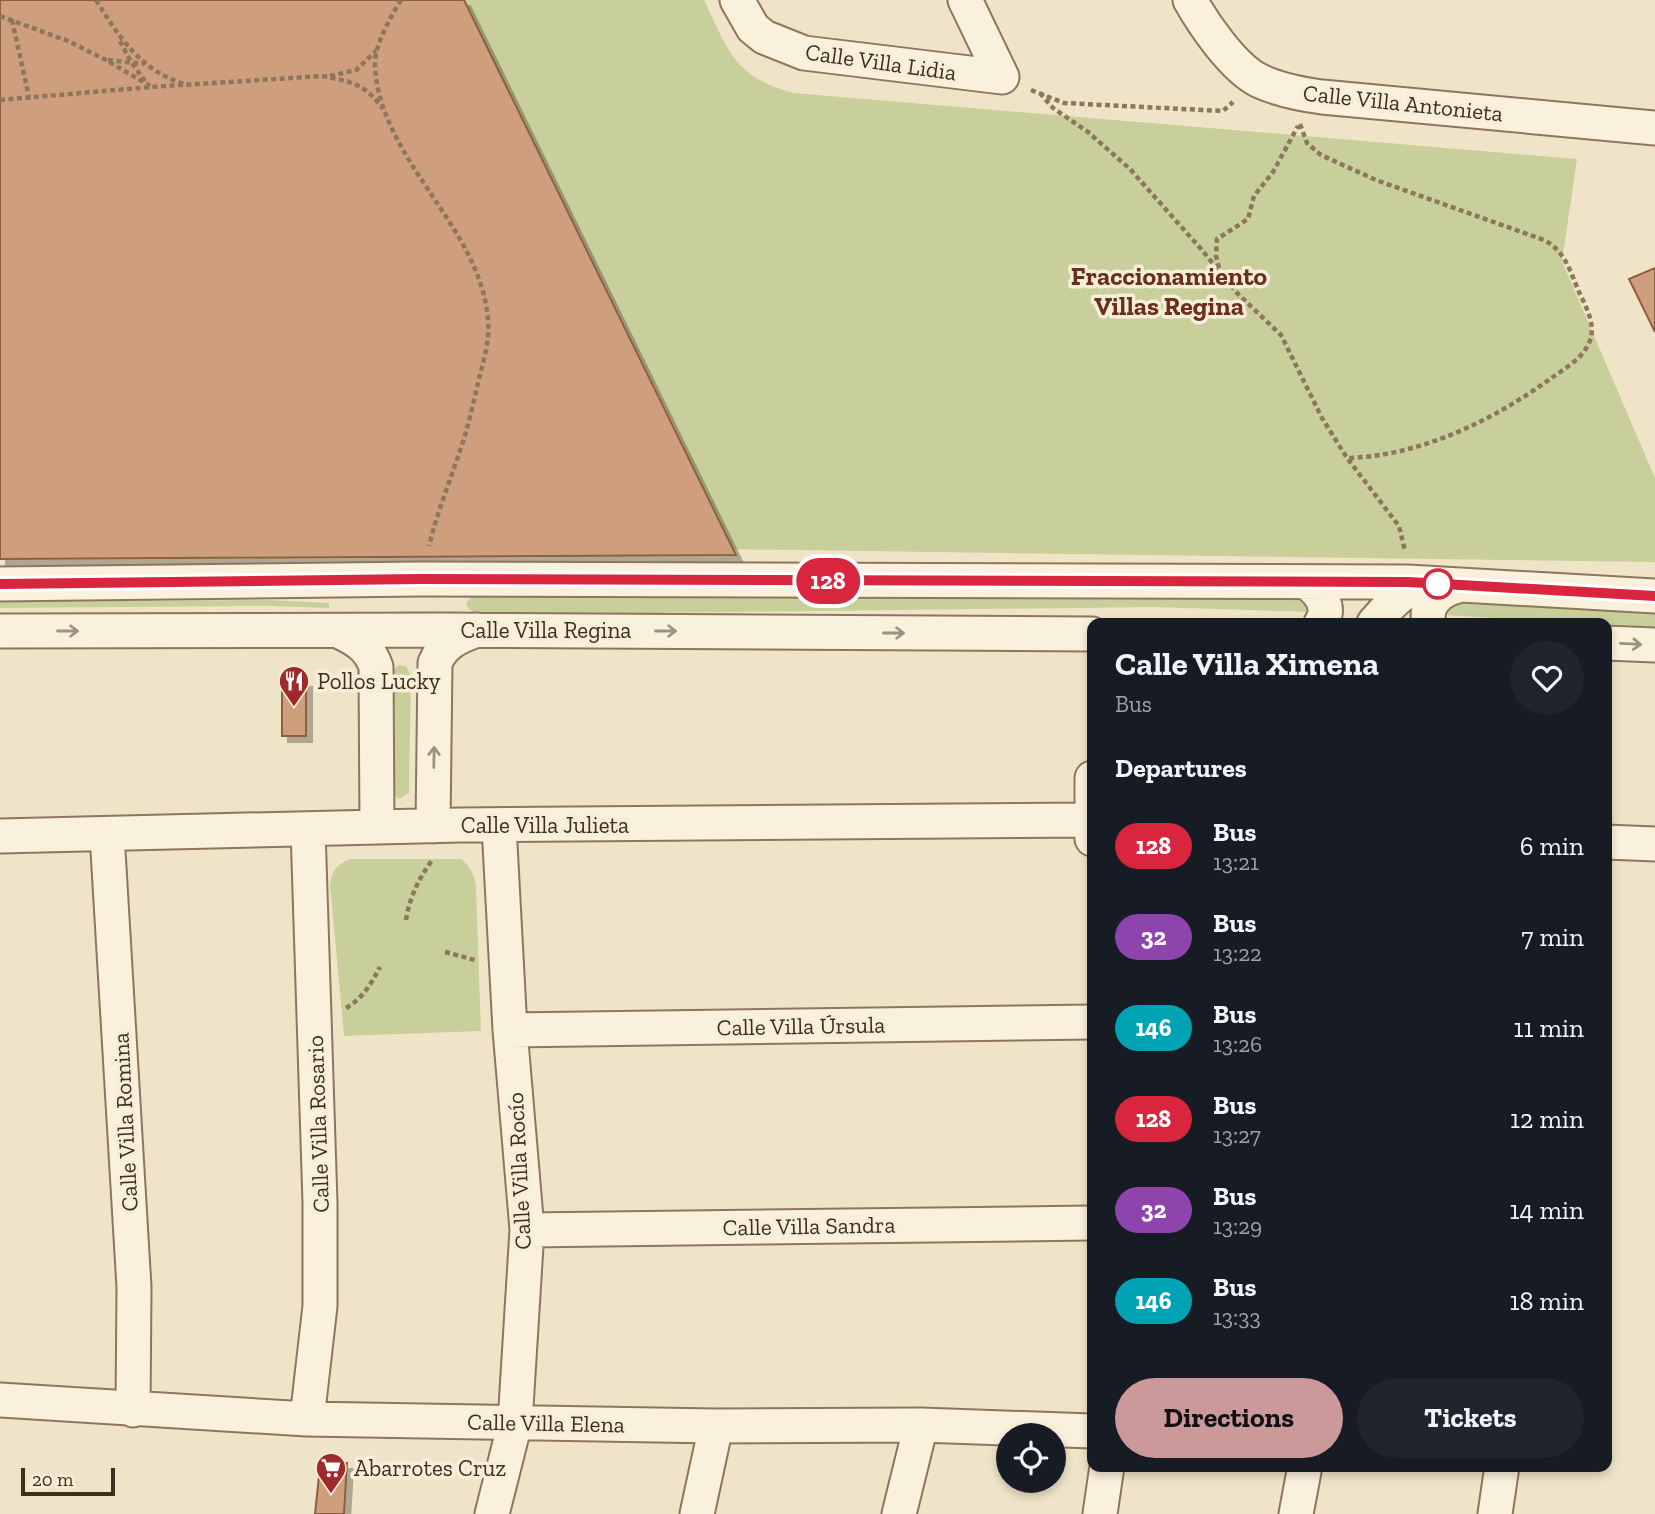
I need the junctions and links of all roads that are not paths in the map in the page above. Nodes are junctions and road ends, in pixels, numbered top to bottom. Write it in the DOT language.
graph roads {
  1 [pos="737,0"];
  2 [pos="965,0"];
  3 [pos="1190,0"];
  4 [pos="1655,128"];
  5 [pos="490,579"];
  6 [pos="329,580"];
  7 [pos="1306,582"];
  8 [pos="0,584"];
  9 [pos="1655,596"];
  10 [pos="1411,601"];
  11 [pos="410,612"];
  12 [pos="1324,618"];
  13 [pos="1429,618"];
  14 [pos="477,630"];
  15 [pos="0,631"];
  16 [pos="329,631"];
  17 [pos="1087,634"];
  18 [pos="1612,643"];
  19 [pos="1655,645"];
  20 [pos="435,663"];
  21 [pos="376,667"];
  22 [pos="446,825"];
  23 [pos="499,826"];
  24 [pos="377,827"];
  25 [pos="309,829"];
  26 [pos="1087,830"];
  27 [pos="107,834"];
  28 [pos="0,836"];
  29 [pos="1612,842"];
  30 [pos="1655,845"];
  31 [pos="1087,1022"];
  32 [pos="510,1030"];
  33 [pos="1087,1223"];
  34 [pos="527,1230"];
  35 [pos="0,1400"];
  36 [pos="133,1410"];
  37 [pos="307,1419"];
  38 [pos="515,1423"];
  39 [pos="921,1425"];
  40 [pos="716,1426"];
  41 [pos="1087,1431"];
  42 [pos="1106,1472"];
  43 [pos="1304,1472"];
  44 [pos="1501,1472"];
  45 [pos="492,1514"];
  46 [pos="697,1514"];
  47 [pos="899,1514"];
  48 [pos="1100,1514"];
  49 [pos="1296,1514"];
  50 [pos="1495,1514"];
  1 -- 2 [label="street, Calle Villa Lidia"];
  3 -- 4 [label="street, Calle Villa Antonieta"];
  5 -- 7 [label="street, Calle Villa Regina"];
  5 -- 11 [label="street, Calle Villa Regina"];
  5 -- 14 [label="street"];
  6 -- 8 [label="street, Calle Villa Regina"];
  6 -- 11 [label="street, Calle Villa Regina"];
  6 -- 16 [label="street"];
  7 -- 10 [label="street, Calle Villa Regina"];
  7 -- 12 [label="street"];
  9 -- 10 [label="street, Calle Villa Regina"];
  10 -- 13 [label="street"];
  11 -- 14 [label="street, Calle Villa Regina"];
  11 -- 16 [label="street, Calle Villa Regina"];
  11 -- 20 [label="street"];
  11 -- 21 [label="street"];
  14 -- 17 [label="street, Calle Villa Regina, one-way"];
  14 -- 20 [label="street"];
  15 -- 16 [label="street, Calle Villa Regina, one-way"];
  16 -- 21 [label="street"];
  18 -- 19 [label="street, one-way"];
  22 -- 20 [label="street, one-way"];
  21 -- 24 [label="street"];
  22 -- 23 [label="street, Calle Villa Julieta"];
  22 -- 24 [label="street, Calle Villa Julieta"];
  23 -- 26 [label="street, Calle Villa Julieta"];
  23 -- 32 [label="street, Calle Villa Rocío"];
  24 -- 25 [label="street, Calle Villa Julieta"];
  25 -- 27 [label="street, Calle Villa Julieta"];
  25 -- 37 [label="street, Calle Villa Rosario"];
  27 -- 28 [label="street, Calle Villa Julieta"];
  27 -- 36 [label="street, Calle Villa Romina"];
  29 -- 30 [label="street"];
  31 -- 32 [label="street, Calle Villa Úrsula"];
  32 -- 34 [label="street, Calle Villa Rocío"];
  33 -- 34 [label="street, Calle Villa Sandra"];
  34 -- 38 [label="street, Calle Villa Rocío"];
  35 -- 36 [label="street, Calle Villa Elena"];
  36 -- 37 [label="street, Calle Villa Elena"];
  37 -- 38 [label="street, Calle Villa Elena"];
  38 -- 40 [label="street, Calle Villa Elena"];
  38 -- 45 [label="street, Calle Villa Rocío"];
  39 -- 40 [label="street, Calle Villa Elena"];
  39 -- 41 [label="street, Calle Villa Elena"];
  39 -- 47 [label="street"];
  40 -- 46 [label="street"];
  42 -- 48 [label="street"];
  43 -- 49 [label="street"];
  44 -- 50 [label="street"];
}
